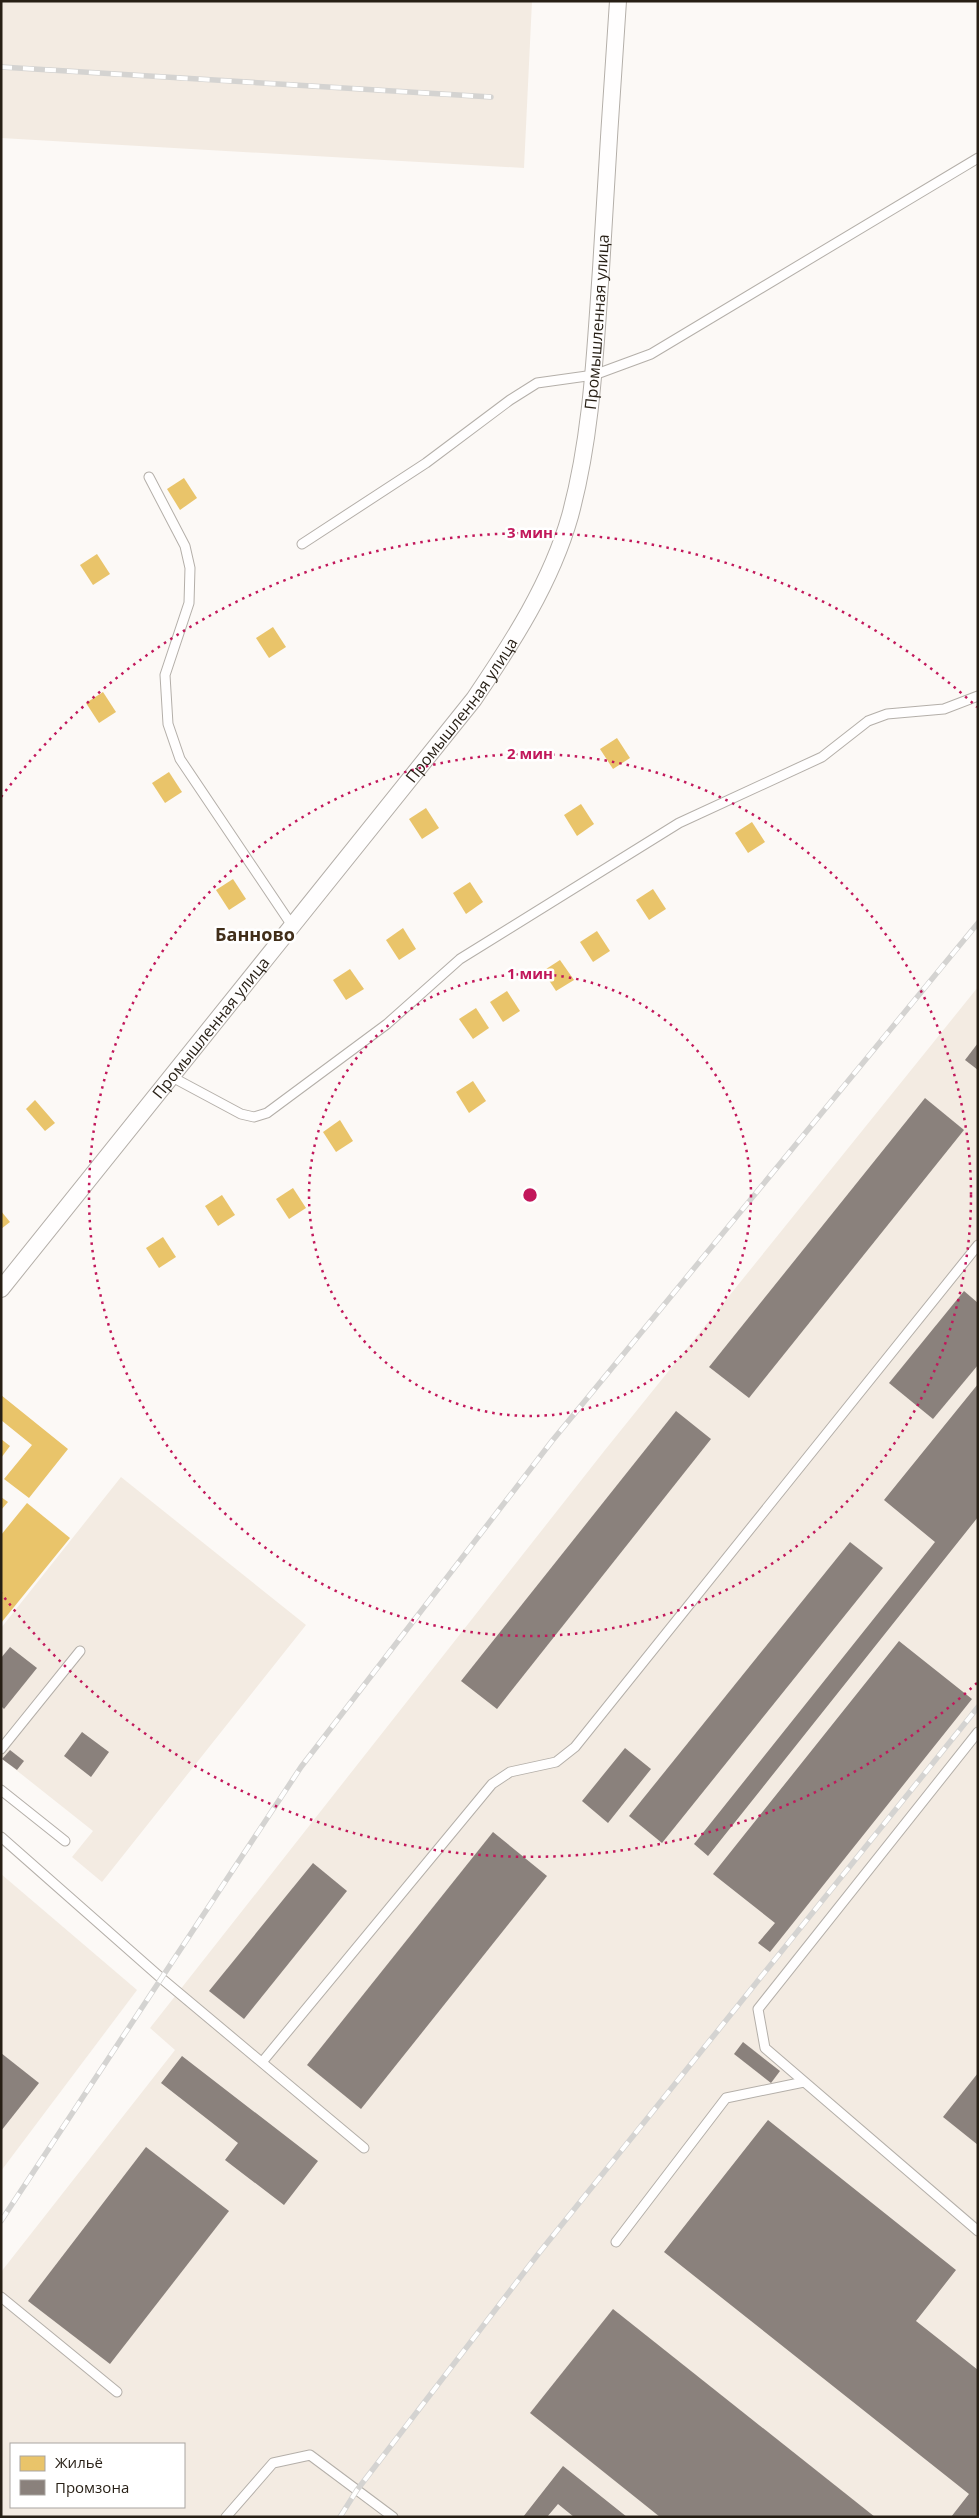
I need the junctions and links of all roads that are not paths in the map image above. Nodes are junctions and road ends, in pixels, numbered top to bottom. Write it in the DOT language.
graph roads {
  1 [pos="618,1"];
  2 [pos="978,158"];
  3 [pos="594,375"];
  4 [pos="149,477"];
  5 [pos="302,544"];
  6 [pos="978,696"];
  7 [pos="293,927"];
  8 [pos="172,1077"];
  9 [pos="978,1245"];
  10 [pos="1,1290"];
  11 [pos="80,1651"];
  12 [pos="978,1732"];
  13 [pos="1,1749"];
  14 [pos="1,1790"];
  15 [pos="1,1836"];
  16 [pos="65,1841"];
  17 [pos="263,2061"];
  18 [pos="804,2082"];
  19 [pos="364,2148"];
  20 [pos="978,2231"];
  21 [pos="616,2242"];
  22 [pos="1,2297"];
  23 [pos="117,2392"];
  24 [pos="226,2517"];
  25 [pos="393,2517"];
  1 -- 3 [label="street, Промышленная улица"];
  2 -- 3 [label="lane"];
  3 -- 5 [label="lane"];
  3 -- 7 [label="street, Промышленная улица"];
  4 -- 7 [label="lane"];
  6 -- 8 [label="lane"];
  7 -- 8 [label="street, Промышленная улица"];
  8 -- 10 [label="street, Промышленная улица"];
  9 -- 17 [label="lane"];
  11 -- 13 [label="lane"];
  12 -- 18 [label="lane"];
  14 -- 16 [label="lane"];
  15 -- 17 [label="lane"];
  17 -- 19 [label="lane"];
  18 -- 20 [label="lane"];
  18 -- 21 [label="lane"];
  22 -- 23 [label="lane"];
  24 -- 25 [label="lane"];
}
